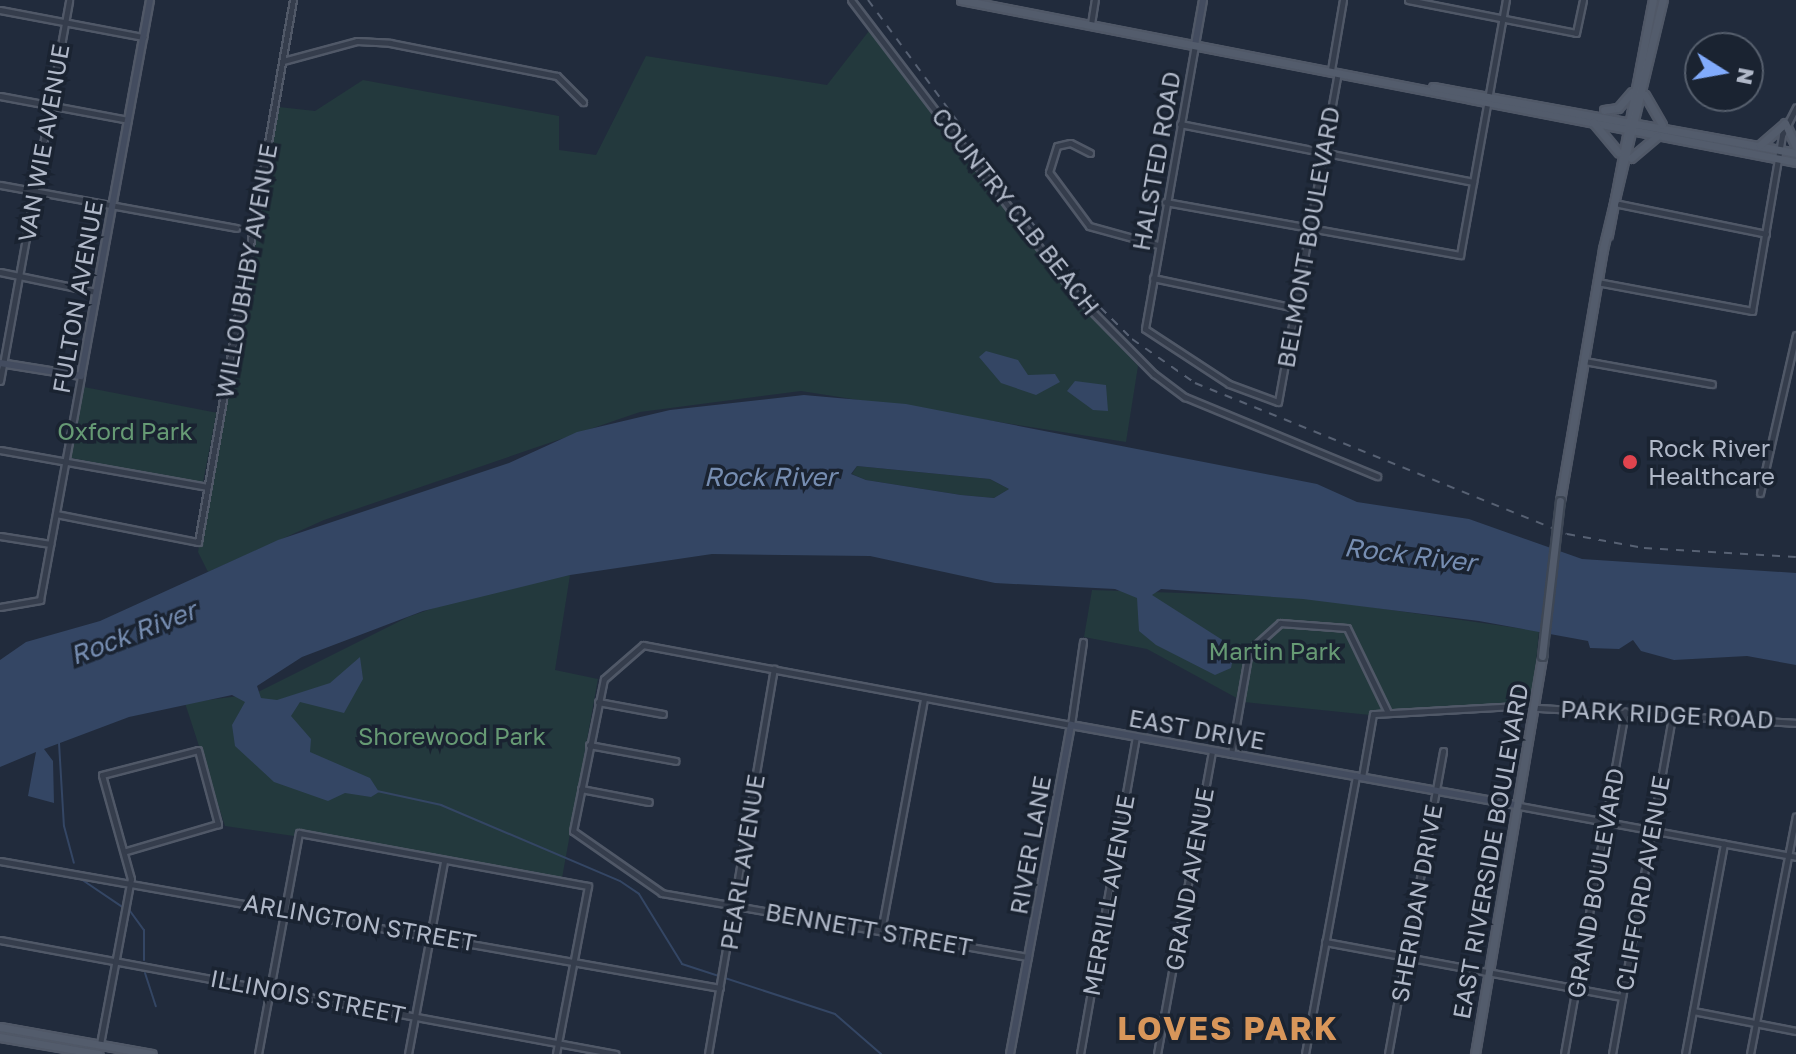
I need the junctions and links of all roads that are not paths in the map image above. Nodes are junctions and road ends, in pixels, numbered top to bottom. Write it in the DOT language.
graph roads {
  1 [pos="69,0"];
  2 [pos="150,0"];
  3 [pos="293,0"];
  4 [pos="851,0"];
  5 [pos="961,0"];
  6 [pos="1095,0"];
  7 [pos="1203,0"];
  8 [pos="1343,0"];
  9 [pos="1408,0"];
  10 [pos="1506,0"];
  11 [pos="1583,0"];
  12 [pos="1653,0"];
  13 [pos="1663,0"];
  14 [pos="990,3"];
  15 [pos="0,10"];
  16 [pos="1503,17"];
  17 [pos="65,21"];
  18 [pos="1091,24"];
  19 [pos="143,37"];
  20 [pos="1195,45"];
  21 [pos="283,61"];
  22 [pos="1334,71"];
  23 [pos="1433,87"];
  24 [pos="1633,91"];
  25 [pos="1489,92"];
  26 [pos="1645,92"];
  27 [pos="0,96"];
  28 [pos="583,102"];
  29 [pos="1487,102"];
  30 [pos="50,105"];
  31 [pos="1796,107"];
  32 [pos="1596,111"];
  33 [pos="1627,117"];
  34 [pos="128,120"];
  35 [pos="1638,120"];
  36 [pos="1593,122"];
  37 [pos="1785,123"];
  38 [pos="1180,124"];
  39 [pos="1664,126"];
  40 [pos="1625,129"];
  41 [pos="1635,131"];
  42 [pos="1658,136"];
  43 [pos="1758,145"];
  44 [pos="1796,150"];
  45 [pos="1323,152"];
  46 [pos="1090,153"];
  47 [pos="1619,154"];
  48 [pos="1780,154"];
  49 [pos="1796,162"];
  50 [pos="1627,163"];
  51 [pos="1473,182"];
  52 [pos="0,185"];
  53 [pos="34,191"];
  54 [pos="1165,202"];
  55 [pos="1619,204"];
  56 [pos="112,207"];
  57 [pos="236,228"];
  58 [pos="1309,228"];
  59 [pos="1766,234"];
  60 [pos="1608,235"];
  61 [pos="1158,245"];
  62 [pos="0,272"];
  63 [pos="19,275"];
  64 [pos="1153,278"];
  65 [pos="1597,282"];
  66 [pos="96,292"];
  67 [pos="1295,308"];
  68 [pos="1796,335"];
  69 [pos="1583,360"];
  70 [pos="2,363"];
  71 [pos="81,376"];
  72 [pos="0,381"];
  73 [pos="1712,384"];
  74 [pos="1278,402"];
  75 [pos="0,450"];
  76 [pos="65,462"];
  77 [pos="1377,476"];
  78 [pos="208,487"];
  79 [pos="1760,493"];
  80 [pos="56,514"];
  81 [pos="0,536"];
  82 [pos="50,544"];
  83 [pos="0,607"];
  84 [pos="1083,642"];
  85 [pos="774,669"];
  86 [pos="924,698"];
  87 [pos="598,702"];
  88 [pos="1516,706"];
  89 [pos="1537,708"];
  90 [pos="1625,711"];
  91 [pos="1673,712"];
  92 [pos="1388,713"];
  93 [pos="663,714"];
  94 [pos="1796,723"];
  95 [pos="1071,725"];
  96 [pos="1136,737"];
  97 [pos="589,745"];
  98 [pos="1212,750"];
  99 [pos="1443,751"];
  100 [pos="1231,754"];
  101 [pos="676,761"];
  102 [pos="1359,776"];
  103 [pos="581,789"];
  104 [pos="1437,790"];
  105 [pos="649,802"];
  106 [pos="1519,806"];
  107 [pos="1796,816"];
  108 [pos="1606,822"];
  109 [pos="1652,830"];
  110 [pos="1724,844"];
  111 [pos="126,851"];
  112 [pos="1789,856"];
  113 [pos="1796,857"];
  114 [pos="0,861"];
  115 [pos="444,861"];
  116 [pos="131,879"];
  117 [pos="735,905"];
  118 [pos="285,909"];
  119 [pos="881,931"];
  120 [pos="431,935"];
  121 [pos="0,940"];
  122 [pos="1325,942"];
  123 [pos="1407,956"];
  124 [pos="1028,957"];
  125 [pos="116,961"];
  126 [pos="574,962"];
  127 [pos="1490,972"];
  128 [pos="721,985"];
  129 [pos="270,988"];
  130 [pos="1576,988"];
  131 [pos="1622,997"];
  132 [pos="1693,1011"];
  133 [pos="415,1017"];
  134 [pos="1756,1024"];
  135 [pos="0,1027"];
  136 [pos="1796,1031"];
  137 [pos="0,1037"];
  138 [pos="71,1039"];
  139 [pos="558,1043"];
  140 [pos="100,1044"];
  141 [pos="69,1051"];
  142 [pos="138,1053"];
  143 [pos="99,1054"];
  144 [pos="152,1054"];
  145 [pos="258,1054"];
  146 [pos="408,1054"];
  147 [pos="556,1054"];
  148 [pos="616,1054"];
  149 [pos="708,1054"];
  150 [pos="1010,1054"];
  151 [pos="1080,1054"];
  152 [pos="1157,1054"];
  153 [pos="1305,1054"];
  154 [pos="1388,1054"];
  155 [pos="1475,1054"];
  156 [pos="1564,1054"];
  157 [pos="1612,1054"];
  158 [pos="1685,1054"];
  159 [pos="1750,1054"];
  1 -- 17 [label="street, VAN WIE AVENUE"];
  2 -- 19 [label="street, FULTON AVENUE"];
  3 -- 21 [label="street, WILLOUBHBY AVENUE"];
  4 -- 77 [label="street, COUNTRY CLB BEACH"];
  5 -- 14 [label="main road"];
  6 -- 18 [label="street"];
  7 -- 20 [label="street, HALSTED ROAD"];
  8 -- 22 [label="street, BELMONT BOULEVARD"];
  9 -- 16 [label="street"];
  10 -- 16 [label="street"];
  11 -- 16 [label="street"];
  12 -- 24 [label="main road"];
  13 -- 26 [label="main road"];
  14 -- 18 [label="main road"];
  15 -- 17 [label="street"];
  16 -- 25 [label="street"];
  17 -- 19 [label="street"];
  17 -- 30 [label="street, VAN WIE AVENUE"];
  18 -- 20 [label="main road"];
  19 -- 34 [label="street, FULTON AVENUE"];
  20 -- 22 [label="main road"];
  20 -- 38 [label="street, HALSTED ROAD"];
  21 -- 28 [label="street"];
  21 -- 78 [label="street, WILLOUBHBY AVENUE"];
  22 -- 23 [label="main road"];
  22 -- 45 [label="street, BELMONT BOULEVARD"];
  23 -- 25 [label="main road"];
  23 -- 29 [label="main road"];
  24 -- 32 [label="main road"];
  24 -- 33 [label="main road"];
  25 -- 29 [label="street"];
  25 -- 32 [label="main road"];
  26 -- 35 [label="main road"];
  26 -- 39 [label="main road"];
  27 -- 30 [label="street"];
  29 -- 36 [label="main road"];
  29 -- 51 [label="street"];
  30 -- 34 [label="street"];
  30 -- 53 [label="street, VAN WIE AVENUE"];
  31 -- 37 [label="street"];
  32 -- 33 [label="main road"];
  33 -- 35 [label="main road"];
  33 -- 40 [label="main road"];
  34 -- 56 [label="street, FULTON AVENUE"];
  35 -- 39 [label="main road"];
  35 -- 41 [label="main road"];
  36 -- 40 [label="main road"];
  36 -- 47 [label="main road"];
  37 -- 43 [label="main road"];
  37 -- 44 [label="main road"];
  37 -- 48 [label="street"];
  38 -- 45 [label="street"];
  38 -- 54 [label="street, HALSTED ROAD"];
  39 -- 43 [label="main road"];
  40 -- 41 [label="main road"];
  40 -- 47 [label="main road"];
  41 -- 42 [label="main road"];
  41 -- 50 [label="main road"];
  42 -- 48 [label="main road"];
  42 -- 50 [label="main road"];
  43 -- 48 [label="main road"];
  44 -- 48 [label="main road"];
  45 -- 51 [label="street"];
  45 -- 58 [label="street, BELMONT BOULEVARD"];
  46 -- 61 [label="street"];
  47 -- 60 [label="main road"];
  48 -- 49 [label="main road"];
  48 -- 59 [label="street"];
  50 -- 55 [label="main road"];
  51 -- 58 [label="street"];
  52 -- 53 [label="street"];
  53 -- 56 [label="street"];
  53 -- 63 [label="street, VAN WIE AVENUE"];
  54 -- 58 [label="street"];
  54 -- 61 [label="street, HALSTED ROAD"];
  55 -- 59 [label="street"];
  55 -- 60 [label="main road"];
  56 -- 57 [label="street"];
  56 -- 66 [label="street, FULTON AVENUE"];
  58 -- 67 [label="street, BELMONT BOULEVARD"];
  59 -- 65 [label="street"];
  60 -- 65 [label="main road, EAST RIVERSIDE BOULEVARD"];
  61 -- 64 [label="street, HALSTED ROAD"];
  62 -- 63 [label="street"];
  63 -- 66 [label="street"];
  63 -- 70 [label="street, VAN WIE AVENUE"];
  64 -- 67 [label="street"];
  64 -- 74 [label="street, HALSTED ROAD"];
  65 -- 69 [label="main road, EAST RIVERSIDE BOULEVARD"];
  66 -- 71 [label="street, FULTON AVENUE"];
  67 -- 74 [label="street, BELMONT BOULEVARD"];
  68 -- 79 [label="street"];
  69 -- 73 [label="street"];
  69 -- 89 [label="main road, EAST RIVERSIDE BOULEVARD, bridge"];
  70 -- 71 [label="street"];
  70 -- 72 [label="street, VAN WIE AVENUE"];
  71 -- 76 [label="street, FULTON AVENUE"];
  75 -- 76 [label="street"];
  76 -- 78 [label="street"];
  76 -- 80 [label="street, FULTON AVENUE"];
  78 -- 80 [label="street, WILLOUBHBY AVENUE"];
  80 -- 82 [label="street, FULTON AVENUE"];
  81 -- 82 [label="street"];
  82 -- 83 [label="street, FULTON AVENUE"];
  84 -- 95 [label="street, RIVER LANE"];
  85 -- 86 [label="street, EAST DRIVE"];
  85 -- 87 [label="street, EAST DRIVE"];
  85 -- 117 [label="street, PEARL AVENUE"];
  86 -- 95 [label="street, EAST DRIVE"];
  86 -- 119 [label="street"];
  87 -- 93 [label="street"];
  87 -- 97 [label="street"];
  88 -- 92 [label="street"];
  89 -- 90 [label="street, PARK RIDGE ROAD"];
  89 -- 106 [label="main road, EAST RIVERSIDE BOULEVARD"];
  90 -- 91 [label="street, PARK RIDGE ROAD"];
  90 -- 108 [label="street, GRAND BOULEVARD"];
  91 -- 94 [label="street, PARK RIDGE ROAD"];
  91 -- 109 [label="street, CLIFFORD AVENUE"];
  92 -- 100 [label="street"];
  92 -- 102 [label="street"];
  95 -- 96 [label="street, EAST DRIVE"];
  95 -- 124 [label="street, RIVER LANE"];
  96 -- 98 [label="street, EAST DRIVE"];
  96 -- 151 [label="street, MERRILL AVENUE"];
  97 -- 101 [label="street"];
  97 -- 103 [label="street"];
  98 -- 100 [label="street, EAST DRIVE"];
  98 -- 152 [label="street, GRAND AVENUE"];
  99 -- 104 [label="street, SHERIDAN DRIVE"];
  100 -- 102 [label="street, EAST DRIVE"];
  102 -- 104 [label="street, EAST DRIVE"];
  102 -- 122 [label="street"];
  103 -- 105 [label="street"];
  103 -- 117 [label="street, BENNETT STREET"];
  104 -- 106 [label="street, EAST DRIVE"];
  104 -- 123 [label="street, SHERIDAN DRIVE"];
  106 -- 108 [label="street, EAST DRIVE"];
  106 -- 127 [label="main road, EAST RIVERSIDE BOULEVARD"];
  107 -- 112 [label="street"];
  108 -- 109 [label="street, EAST DRIVE"];
  108 -- 130 [label="street, GRAND BOULEVARD"];
  109 -- 110 [label="street, EAST DRIVE"];
  109 -- 131 [label="street, CLIFFORD AVENUE"];
  110 -- 112 [label="street, EAST DRIVE"];
  110 -- 132 [label="street"];
  111 -- 111 [label="street"];
  111 -- 116 [label="street"];
  112 -- 113 [label="street, EAST DRIVE"];
  112 -- 134 [label="street"];
  114 -- 116 [label="street, ARLINGTON STREET"];
  115 -- 118 [label="street"];
  115 -- 120 [label="street"];
  115 -- 126 [label="street"];
  116 -- 118 [label="street, ARLINGTON STREET"];
  116 -- 125 [label="street"];
  117 -- 119 [label="street, BENNETT STREET"];
  117 -- 128 [label="street, PEARL AVENUE"];
  118 -- 120 [label="street, ARLINGTON STREET"];
  118 -- 129 [label="street"];
  119 -- 124 [label="street, BENNETT STREET"];
  120 -- 126 [label="street, ARLINGTON STREET"];
  120 -- 133 [label="street"];
  121 -- 125 [label="street, ILLINOIS STREET"];
  122 -- 123 [label="street"];
  122 -- 153 [label="street"];
  123 -- 127 [label="street"];
  123 -- 154 [label="street, SHERIDAN DRIVE"];
  124 -- 150 [label="street, RIVER LANE"];
  125 -- 129 [label="street, ILLINOIS STREET"];
  125 -- 140 [label="street"];
  126 -- 128 [label="street, ARLINGTON STREET"];
  126 -- 139 [label="street"];
  127 -- 130 [label="street"];
  127 -- 155 [label="main road, EAST RIVERSIDE BOULEVARD"];
  128 -- 149 [label="street, PEARL AVENUE"];
  129 -- 133 [label="street, ILLINOIS STREET"];
  129 -- 145 [label="street"];
  130 -- 131 [label="street"];
  130 -- 156 [label="street, GRAND BOULEVARD"];
  131 -- 157 [label="street, CLIFFORD AVENUE"];
  132 -- 134 [label="street"];
  132 -- 158 [label="street"];
  133 -- 139 [label="street, ILLINOIS STREET"];
  133 -- 146 [label="street"];
  134 -- 136 [label="street"];
  134 -- 159 [label="street"];
  135 -- 138 [label="main road"];
  137 -- 141 [label="main road"];
  138 -- 140 [label="main road"];
  138 -- 141 [label="street"];
  139 -- 147 [label="street"];
  139 -- 148 [label="street, ILLINOIS STREET"];
  140 -- 142 [label="main road"];
  141 -- 143 [label="main road"];
  142 -- 144 [label="main road"];
}
